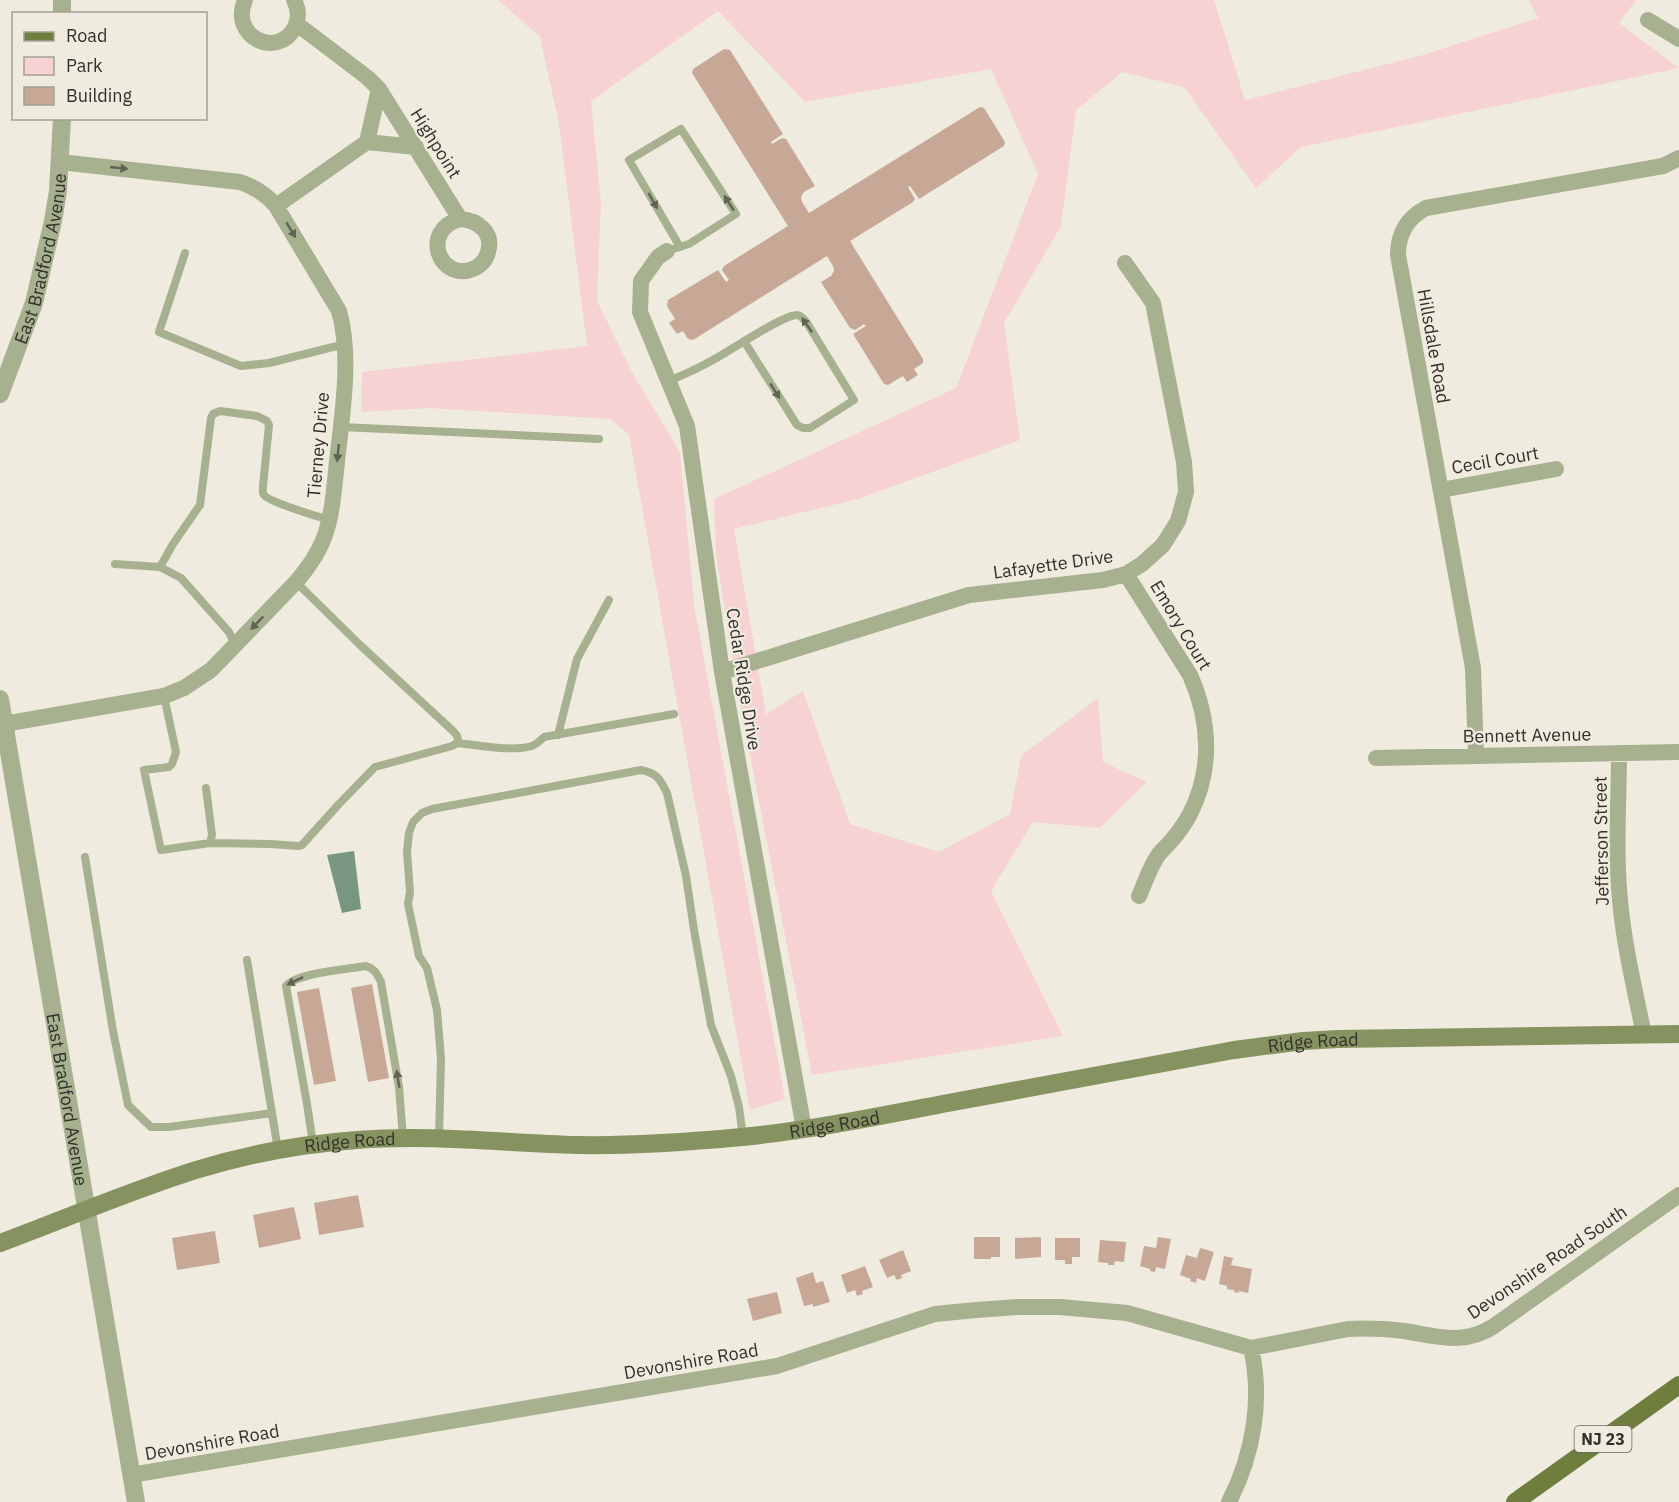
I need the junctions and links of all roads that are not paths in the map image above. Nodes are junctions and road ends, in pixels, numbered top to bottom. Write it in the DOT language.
graph roads {
  1 [pos="245,0"];
  2 [pos="294,0"];
  3 [pos="1648,20"];
  4 [pos="297,24"];
  5 [pos="1679,39"];
  6 [pos="379,89"];
  7 [pos="62,120"];
  8 [pos="367,142"];
  9 [pos="416,147"];
  10 [pos="1679,159"];
  11 [pos="60,162"];
  12 [pos="276,206"];
  13 [pos="460,219"];
  14 [pos="673,249"];
  15 [pos="185,253"];
  16 [pos="1125,263"];
  17 [pos="744,341"];
  18 [pos="345,344"];
  19 [pos="669,381"];
  20 [pos="0,393"];
  21 [pos="340,427"];
  22 [pos="599,439"];
  23 [pos="1556,469"];
  24 [pos="1441,490"];
  25 [pos="330,520"];
  26 [pos="116,564"];
  27 [pos="160,567"];
  28 [pos="1126,573"];
  29 [pos="296,582"];
  30 [pos="609,600"];
  31 [pos="236,645"];
  32 [pos="722,672"];
  33 [pos="164,696"];
  34 [pos="0,699"];
  35 [pos="674,714"];
  36 [pos="4,724"];
  37 [pos="558,735"];
  38 [pos="457,743"];
  39 [pos="1679,752"];
  40 [pos="1619,753"];
  41 [pos="1476,756"];
  42 [pos="1376,758"];
  43 [pos="206,788"];
  44 [pos="210,843"];
  45 [pos="85,857"];
  46 [pos="1139,896"];
  47 [pos="247,960"];
  48 [pos="1679,1034"];
  49 [pos="1644,1035"];
  50 [pos="272,1113"];
  51 [pos="804,1129"];
  52 [pos="743,1137"];
  53 [pos="403,1138"];
  54 [pos="439,1138"];
  55 [pos="313,1144"];
  56 [pos="278,1150"];
  57 [pos="1679,1195"];
  58 [pos="86,1210"];
  59 [pos="0,1243"];
  60 [pos="1251,1348"];
  61 [pos="1679,1385"];
  62 [pos="131,1475"];
  63 [pos="136,1502"];
  64 [pos="1229,1502"];
  65 [pos="1515,1502"];
  1 -- 4 [label="street"];
  2 -- 4 [label="street"];
  3 -- 5 [label="street"];
  4 -- 6 [label="street, Highpoint"];
  6 -- 8 [label="street"];
  6 -- 9 [label="street, Highpoint"];
  7 -- 11 [label="street, East Bradford Avenue"];
  8 -- 9 [label="street"];
  8 -- 12 [label="street"];
  9 -- 13 [label="street, Highpoint"];
  10 -- 24 [label="street, Hillsdale Road"];
  11 -- 12 [label="street, Tierney Drive, one-way"];
  11 -- 20 [label="street, East Bradford Avenue"];
  12 -- 18 [label="street, Tierney Drive, one-way"];
  14 -- 14 [label="lane, one-way"];
  14 -- 19 [label="street, Cedar Ridge Drive"];
  15 -- 18 [label="lane"];
  16 -- 28 [label="street, Lafayette Drive"];
  17 -- 17 [label="lane, one-way"];
  17 -- 19 [label="lane"];
  18 -- 21 [label="street, Tierney Drive"];
  19 -- 32 [label="street, Cedar Ridge Drive"];
  21 -- 22 [label="lane"];
  21 -- 25 [label="street, Tierney Drive, one-way"];
  23 -- 24 [label="street, Cecil Court"];
  24 -- 41 [label="street, Hillsdale Road"];
  25 -- 27 [label="lane"];
  25 -- 29 [label="street, Tierney Drive"];
  26 -- 27 [label="lane"];
  27 -- 31 [label="lane"];
  28 -- 32 [label="street, Lafayette Drive"];
  28 -- 46 [label="street, Emory Court"];
  29 -- 31 [label="street, Tierney Drive, one-way"];
  29 -- 38 [label="lane"];
  30 -- 37 [label="lane"];
  31 -- 33 [label="street, Tierney Drive"];
  32 -- 51 [label="street, Cedar Ridge Drive"];
  33 -- 36 [label="street, Tierney Drive"];
  33 -- 44 [label="lane"];
  34 -- 36 [label="street, East Bradford Avenue"];
  35 -- 37 [label="lane"];
  36 -- 58 [label="street, East Bradford Avenue"];
  37 -- 38 [label="lane"];
  38 -- 44 [label="lane"];
  39 -- 40 [label="street, Bennett Avenue"];
  40 -- 41 [label="street, Bennett Avenue"];
  40 -- 49 [label="street, Jefferson Street"];
  41 -- 42 [label="street, Bennett Avenue"];
  43 -- 44 [label="lane"];
  45 -- 50 [label="lane"];
  47 -- 50 [label="lane"];
  48 -- 49 [label="main road, Ridge Road"];
  49 -- 51 [label="main road, Ridge Road"];
  50 -- 56 [label="lane"];
  51 -- 52 [label="main road, Ridge Road"];
  52 -- 54 [label="main road, Ridge Road"];
  52 -- 54 [label="lane"];
  53 -- 54 [label="main road, Ridge Road"];
  53 -- 55 [label="main road, Ridge Road"];
  53 -- 55 [label="lane, one-way"];
  55 -- 56 [label="main road, Ridge Road"];
  56 -- 58 [label="main road, Ridge Road"];
  57 -- 60 [label="street, Devonshire Road South"];
  58 -- 59 [label="main road, Ridge Road"];
  58 -- 62 [label="street, East Bradford Avenue"];
  60 -- 62 [label="street, Devonshire Road"];
  60 -- 64 [label="street"];
  61 -- 65 [label="main road, NJ 23"];
  62 -- 63 [label="street, East Bradford Avenue"];
}
